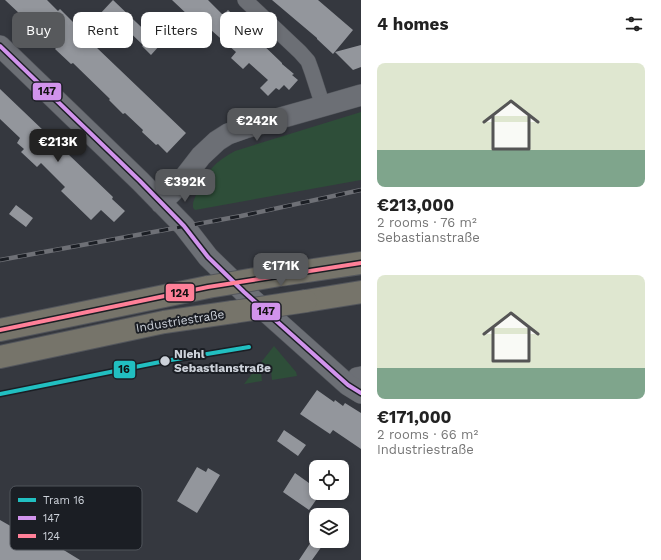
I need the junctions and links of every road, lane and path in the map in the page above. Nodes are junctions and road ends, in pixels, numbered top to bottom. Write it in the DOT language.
graph roads {
  1 [pos="245,0"];
  2 [pos="0,46"];
  3 [pos="361,95"];
  4 [pos="323,106"];
  5 [pos="162,203"];
  6 [pos="361,263"];
  7 [pos="361,292"];
  8 [pos="0,330"];
  9 [pos="0,357"];
  10 [pos="360,381"];
  1 -- 4 [label="street"];
  2 -- 5 [label="street"];
  3 -- 4 [label="street"];
  4 -- 5 [label="street"];
  5 -- 10 [label="street"];
  6 -- 8 [label="highway, bridge"];
  7 -- 9 [label="highway, Industriestraße, bridge"];
}
